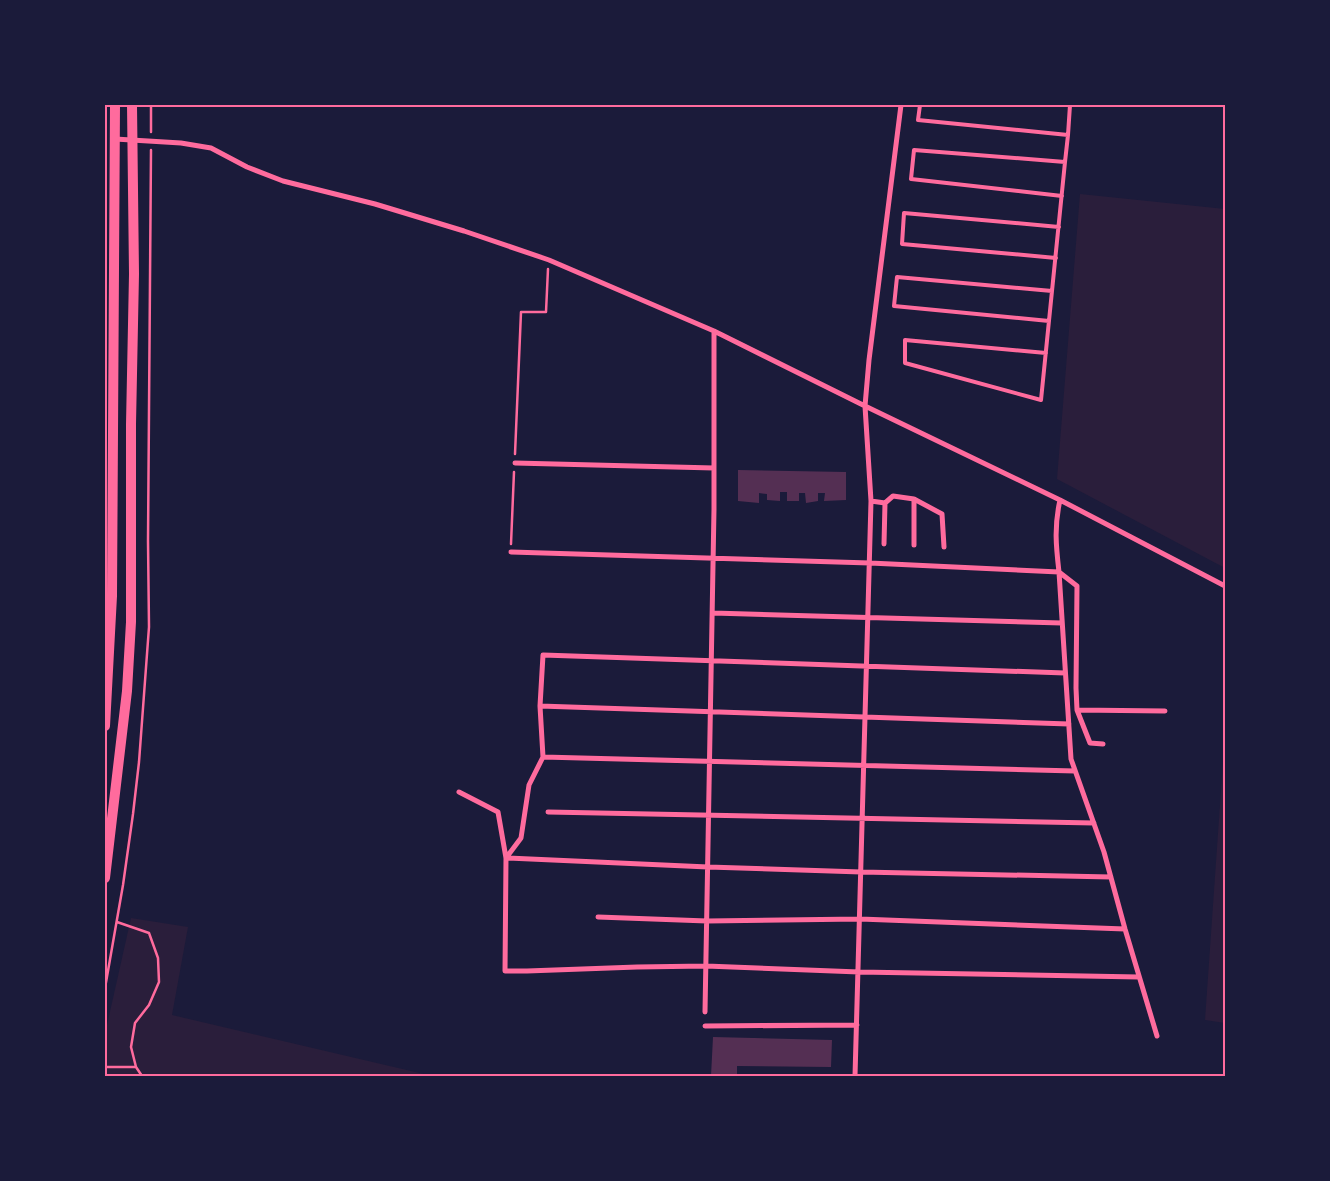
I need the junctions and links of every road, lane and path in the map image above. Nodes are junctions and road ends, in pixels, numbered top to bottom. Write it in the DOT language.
graph roads {
  1 [pos="115,105"];
  2 [pos="132,105"];
  3 [pos="901,105"];
  4 [pos="920,105"];
  5 [pos="1070,105"];
  6 [pos="1068,135"];
  7 [pos="115,139"];
  8 [pos="132,139"];
  9 [pos="1065,162"];
  10 [pos="1062,196"];
  11 [pos="1059,227"];
  12 [pos="1056,258"];
  13 [pos="549,260"];
  14 [pos="1052,291"];
  15 [pos="1049,321"];
  16 [pos="714,331"];
  17 [pos="1046,353"];
  18 [pos="865,406"];
  19 [pos="515,463"];
  20 [pos="714,468"];
  21 [pos="914,499"];
  22 [pos="1060,500"];
  23 [pos="871,501"];
  24 [pos="885,502"];
  25 [pos="884,544"];
  26 [pos="914,545"];
  27 [pos="944,547"];
  28 [pos="511,552"];
  29 [pos="714,558"];
  30 [pos="870,563"];
  31 [pos="1059,572"];
  32 [pos="1225,586"];
  33 [pos="713,613"];
  34 [pos="868,617"];
  35 [pos="1062,623"];
  36 [pos="712,661"];
  37 [pos="867,667"];
  38 [pos="1065,674"];
  39 [pos="540,706"];
  40 [pos="1077,710"];
  41 [pos="1165,711"];
  42 [pos="711,712"];
  43 [pos="866,717"];
  44 [pos="1069,724"];
  45 [pos="105,726"];
  46 [pos="1103,744"];
  47 [pos="543,757"];
  48 [pos="710,761"];
  49 [pos="864,766"];
  50 [pos="1076,771"];
  51 [pos="459,792"];
  52 [pos="548,812"];
  53 [pos="709,815"];
  54 [pos="863,818"];
  55 [pos="1094,823"];
  56 [pos="506,858"];
  57 [pos="708,867"];
  58 [pos="861,872"];
  59 [pos="1111,877"];
  60 [pos="105,878"];
  61 [pos="598,917"];
  62 [pos="860,919"];
  63 [pos="707,921"];
  64 [pos="117,922"];
  65 [pos="1125,929"];
  66 [pos="706,966"];
  67 [pos="859,972"];
  68 [pos="1139,977"];
  69 [pos="705,1012"];
  70 [pos="857,1025"];
  71 [pos="705,1026"];
  72 [pos="1157,1036"];
  73 [pos="105,1067"];
  74 [pos="136,1067"];
  75 [pos="142,1076"];
  76 [pos="855,1076"];
  1 -- 7 [label="main road"];
  2 -- 8 [label="main road"];
  3 -- 18 [label="street"];
  4 -- 6 [label="lane"];
  5 -- 6 [label="lane"];
  6 -- 9 [label="lane"];
  7 -- 8 [label="street"];
  7 -- 45 [label="main road"];
  8 -- 13 [label="street"];
  8 -- 60 [label="main road"];
  9 -- 10 [label="lane"];
  9 -- 10 [label="lane"];
  10 -- 11 [label="lane"];
  11 -- 12 [label="lane"];
  11 -- 12 [label="lane"];
  12 -- 14 [label="lane"];
  13 -- 16 [label="street"];
  13 -- 19 [label="path"];
  14 -- 15 [label="lane"];
  14 -- 15 [label="lane"];
  15 -- 17 [label="lane"];
  16 -- 18 [label="street"];
  16 -- 20 [label="street"];
  17 -- 17 [label="lane"];
  18 -- 22 [label="street"];
  18 -- 23 [label="street"];
  19 -- 20 [label="street"];
  19 -- 28 [label="path"];
  20 -- 29 [label="street"];
  21 -- 24 [label="street"];
  21 -- 26 [label="street"];
  21 -- 27 [label="street"];
  22 -- 31 [label="street"];
  22 -- 32 [label="street"];
  23 -- 24 [label="street"];
  23 -- 30 [label="street"];
  24 -- 25 [label="street"];
  28 -- 29 [label="street"];
  29 -- 30 [label="street"];
  29 -- 33 [label="street"];
  30 -- 31 [label="street"];
  30 -- 34 [label="street"];
  31 -- 35 [label="street"];
  31 -- 40 [label="street"];
  33 -- 34 [label="street"];
  33 -- 36 [label="street"];
  34 -- 35 [label="street"];
  34 -- 37 [label="street"];
  35 -- 38 [label="street"];
  36 -- 37 [label="street"];
  36 -- 39 [label="street"];
  36 -- 42 [label="street"];
  37 -- 38 [label="street"];
  37 -- 43 [label="street"];
  38 -- 44 [label="street"];
  39 -- 42 [label="street"];
  39 -- 47 [label="street"];
  40 -- 41 [label="street"];
  40 -- 46 [label="street"];
  42 -- 43 [label="street"];
  42 -- 48 [label="street"];
  43 -- 44 [label="street"];
  43 -- 49 [label="street"];
  44 -- 50 [label="street"];
  47 -- 48 [label="street"];
  47 -- 56 [label="street"];
  48 -- 49 [label="street"];
  48 -- 53 [label="street"];
  49 -- 50 [label="street"];
  49 -- 54 [label="street"];
  50 -- 55 [label="street"];
  51 -- 56 [label="street"];
  52 -- 53 [label="street"];
  53 -- 54 [label="street"];
  53 -- 57 [label="street"];
  54 -- 55 [label="street"];
  54 -- 58 [label="street"];
  55 -- 59 [label="street"];
  56 -- 57 [label="street"];
  56 -- 66 [label="street"];
  57 -- 58 [label="street"];
  57 -- 63 [label="street"];
  58 -- 59 [label="street"];
  58 -- 62 [label="street"];
  59 -- 65 [label="street"];
  61 -- 63 [label="street"];
  62 -- 63 [label="street"];
  62 -- 65 [label="street"];
  62 -- 67 [label="street"];
  63 -- 66 [label="street"];
  64 -- 74 [label="path"];
  65 -- 68 [label="street"];
  66 -- 67 [label="street"];
  66 -- 69 [label="street"];
  67 -- 68 [label="street"];
  67 -- 70 [label="street"];
  68 -- 72 [label="street"];
  70 -- 71 [label="street"];
  70 -- 76 [label="street"];
  73 -- 74 [label="path"];
  74 -- 75 [label="path"];
}
